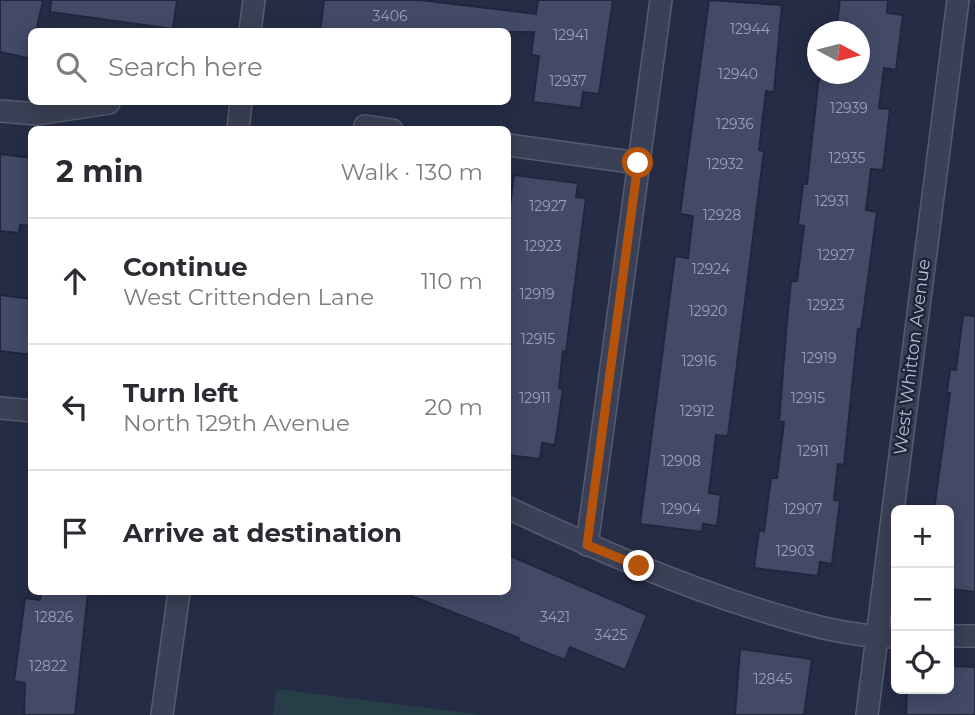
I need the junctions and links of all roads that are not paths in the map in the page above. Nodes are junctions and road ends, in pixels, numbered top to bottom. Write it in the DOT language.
graph roads {
  1 [pos="254,0"];
  2 [pos="661,0"];
  3 [pos="958,0"];
  4 [pos="250,28"];
  5 [pos="96,105"];
  6 [pos="241,105"];
  7 [pos="0,111"];
  8 [pos="238,126"];
  9 [pos="511,145"];
  10 [pos="638,163"];
  11 [pos="0,410"];
  12 [pos="28,411"];
  13 [pos="511,509"];
  14 [pos="587,545"];
  15 [pos="179,595"];
  16 [pos="954,636"];
  17 [pos="975,636"];
  18 [pos="886,637"];
  19 [pos="162,715"];
  20 [pos="867,715"];
  1 -- 4 [label="street"];
  2 -- 10 [label="street"];
  3 -- 18 [label="street, West Whitton Avenue"];
  5 -- 7 [label="street"];
  6 -- 8 [label="street"];
  9 -- 10 [label="street"];
  10 -- 14 [label="street"];
  11 -- 12 [label="street"];
  13 -- 14 [label="street"];
  14 -- 18 [label="street"];
  15 -- 19 [label="street"];
  16 -- 17 [label="street"];
  18 -- 20 [label="street, West Whitton Avenue"];
}
